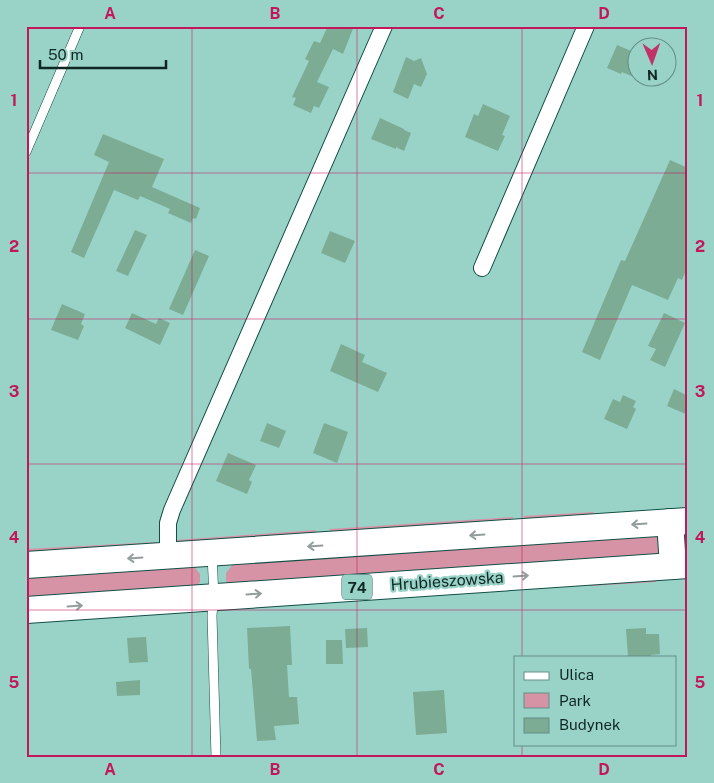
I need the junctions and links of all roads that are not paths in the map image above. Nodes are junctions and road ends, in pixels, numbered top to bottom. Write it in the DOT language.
graph roads {
  1 [pos="80,26"];
  2 [pos="384,26"];
  3 [pos="586,26"];
  4 [pos="26,152"];
  5 [pos="482,268"];
  6 [pos="679,522"];
  7 [pos="211,553"];
  8 [pos="168,556"];
  9 [pos="26,565"];
  10 [pos="680,566"];
  11 [pos="214,597"];
  12 [pos="26,610"];
  13 [pos="216,757"];
  1 -- 4 [label="lane"];
  2 -- 8 [label="street"];
  3 -- 5 [label="street"];
  6 -- 7 [label="main road, one-way"];
  6 -- 10 [label="main road"];
  7 -- 8 [label="main road"];
  7 -- 11 [label="lane"];
  8 -- 9 [label="main road, one-way"];
  11 -- 10 [label="main road, Hrubieszowska / 74, one-way"];
  12 -- 11 [label="main road, Hrubieszowska / 74, one-way"];
  11 -- 13 [label="lane"];
}
